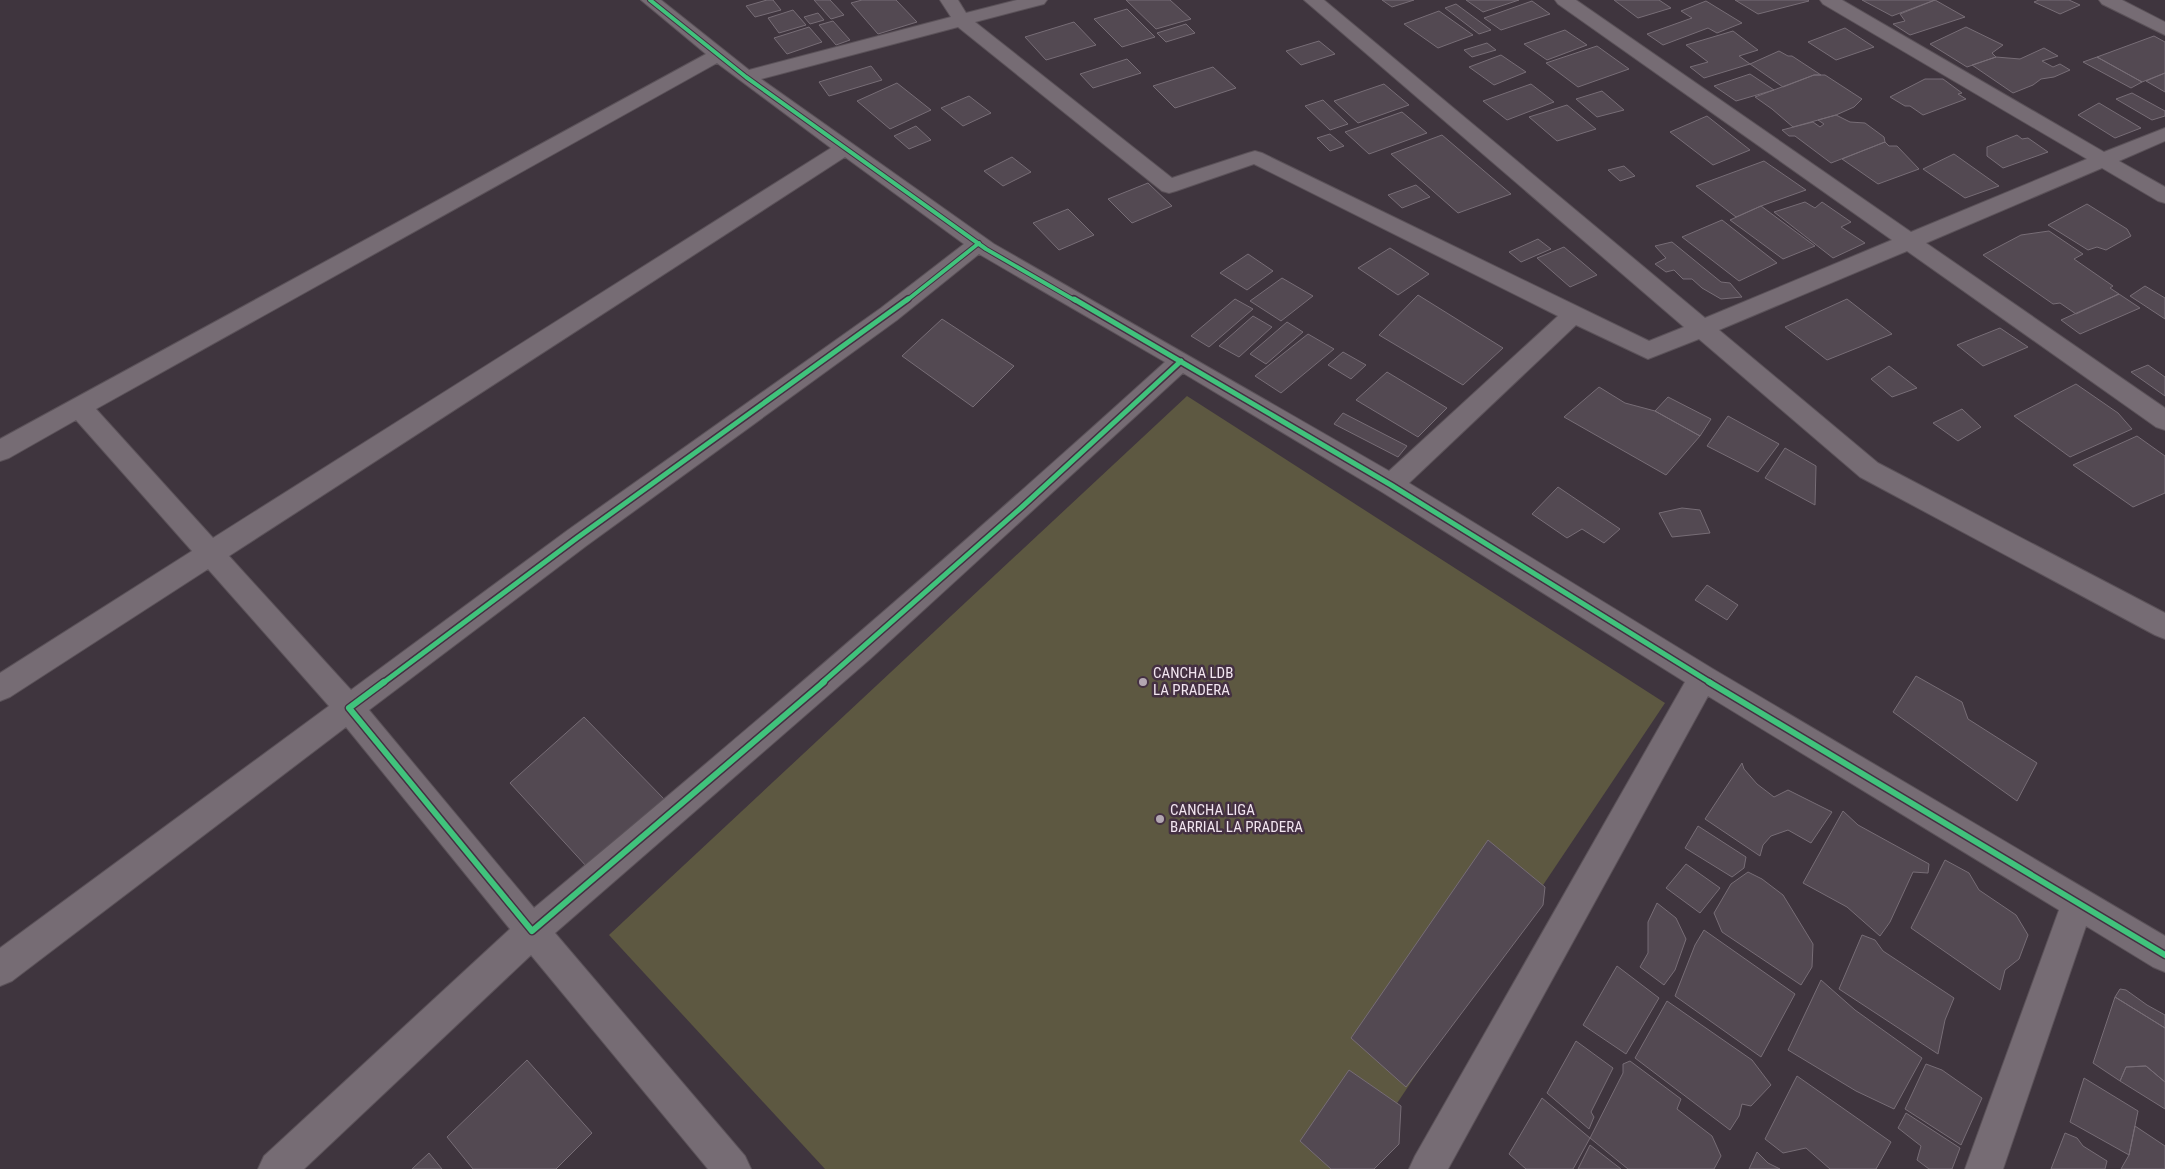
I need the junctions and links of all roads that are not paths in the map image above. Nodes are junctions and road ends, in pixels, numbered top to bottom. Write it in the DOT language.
graph roads {
  1 [pos="650,0"];
  2 [pos="949,0"];
  3 [pos="1038,0"];
  4 [pos="1313,0"];
  5 [pos="1564,0"];
  6 [pos="1829,0"];
  7 [pos="2108,0"];
  8 [pos="962,21"];
  9 [pos="2165,28"];
  10 [pos="718,55"];
  11 [pos="746,77"];
  12 [pos="2165,134"];
  13 [pos="845,148"];
  14 [pos="2102,160"];
  15 [pos="2165,196"];
  16 [pos="1907,242"];
  17 [pos="978,243"];
  18 [pos="1574,314"];
  19 [pos="1702,330"];
  20 [pos="1181,361"];
  21 [pos="79,407"];
  22 [pos="2165,422"];
  23 [pos="0,451"];
  24 [pos="1391,485"];
  25 [pos="209,554"];
  26 [pos="2165,627"];
  27 [pos="1703,678"];
  28 [pos="0,688"];
  29 [pos="349,708"];
  30 [pos="2078,902"];
  31 [pos="532,931"];
  32 [pos="2165,955"];
  33 [pos="0,969"];
  34 [pos="276,1169"];
  35 [pos="732,1169"];
  36 [pos="1428,1169"];
  37 [pos="1984,1169"];
  1 -- 10 [label="street"];
  2 -- 8 [label="street"];
  3 -- 8 [label="street"];
  4 -- 19 [label="street"];
  5 -- 16 [label="street"];
  6 -- 14 [label="street"];
  7 -- 9 [label="street"];
  8 -- 11 [label="street"];
  8 -- 18 [label="street"];
  10 -- 11 [label="street"];
  10 -- 21 [label="street"];
  11 -- 13 [label="street"];
  12 -- 14 [label="street"];
  13 -- 17 [label="street"];
  13 -- 25 [label="street"];
  14 -- 15 [label="street"];
  14 -- 16 [label="street"];
  16 -- 19 [label="street"];
  16 -- 22 [label="street"];
  17 -- 20 [label="street"];
  17 -- 29 [label="street"];
  18 -- 19 [label="street"];
  18 -- 24 [label="street"];
  19 -- 26 [label="street"];
  20 -- 24 [label="street"];
  20 -- 31 [label="street"];
  21 -- 23 [label="street"];
  21 -- 25 [label="street"];
  24 -- 27 [label="street"];
  25 -- 28 [label="street"];
  25 -- 29 [label="street"];
  27 -- 30 [label="street"];
  27 -- 36 [label="street"];
  29 -- 31 [label="street"];
  29 -- 33 [label="street"];
  30 -- 32 [label="street"];
  30 -- 37 [label="street"];
  31 -- 34 [label="street"];
  31 -- 35 [label="street"];
}
